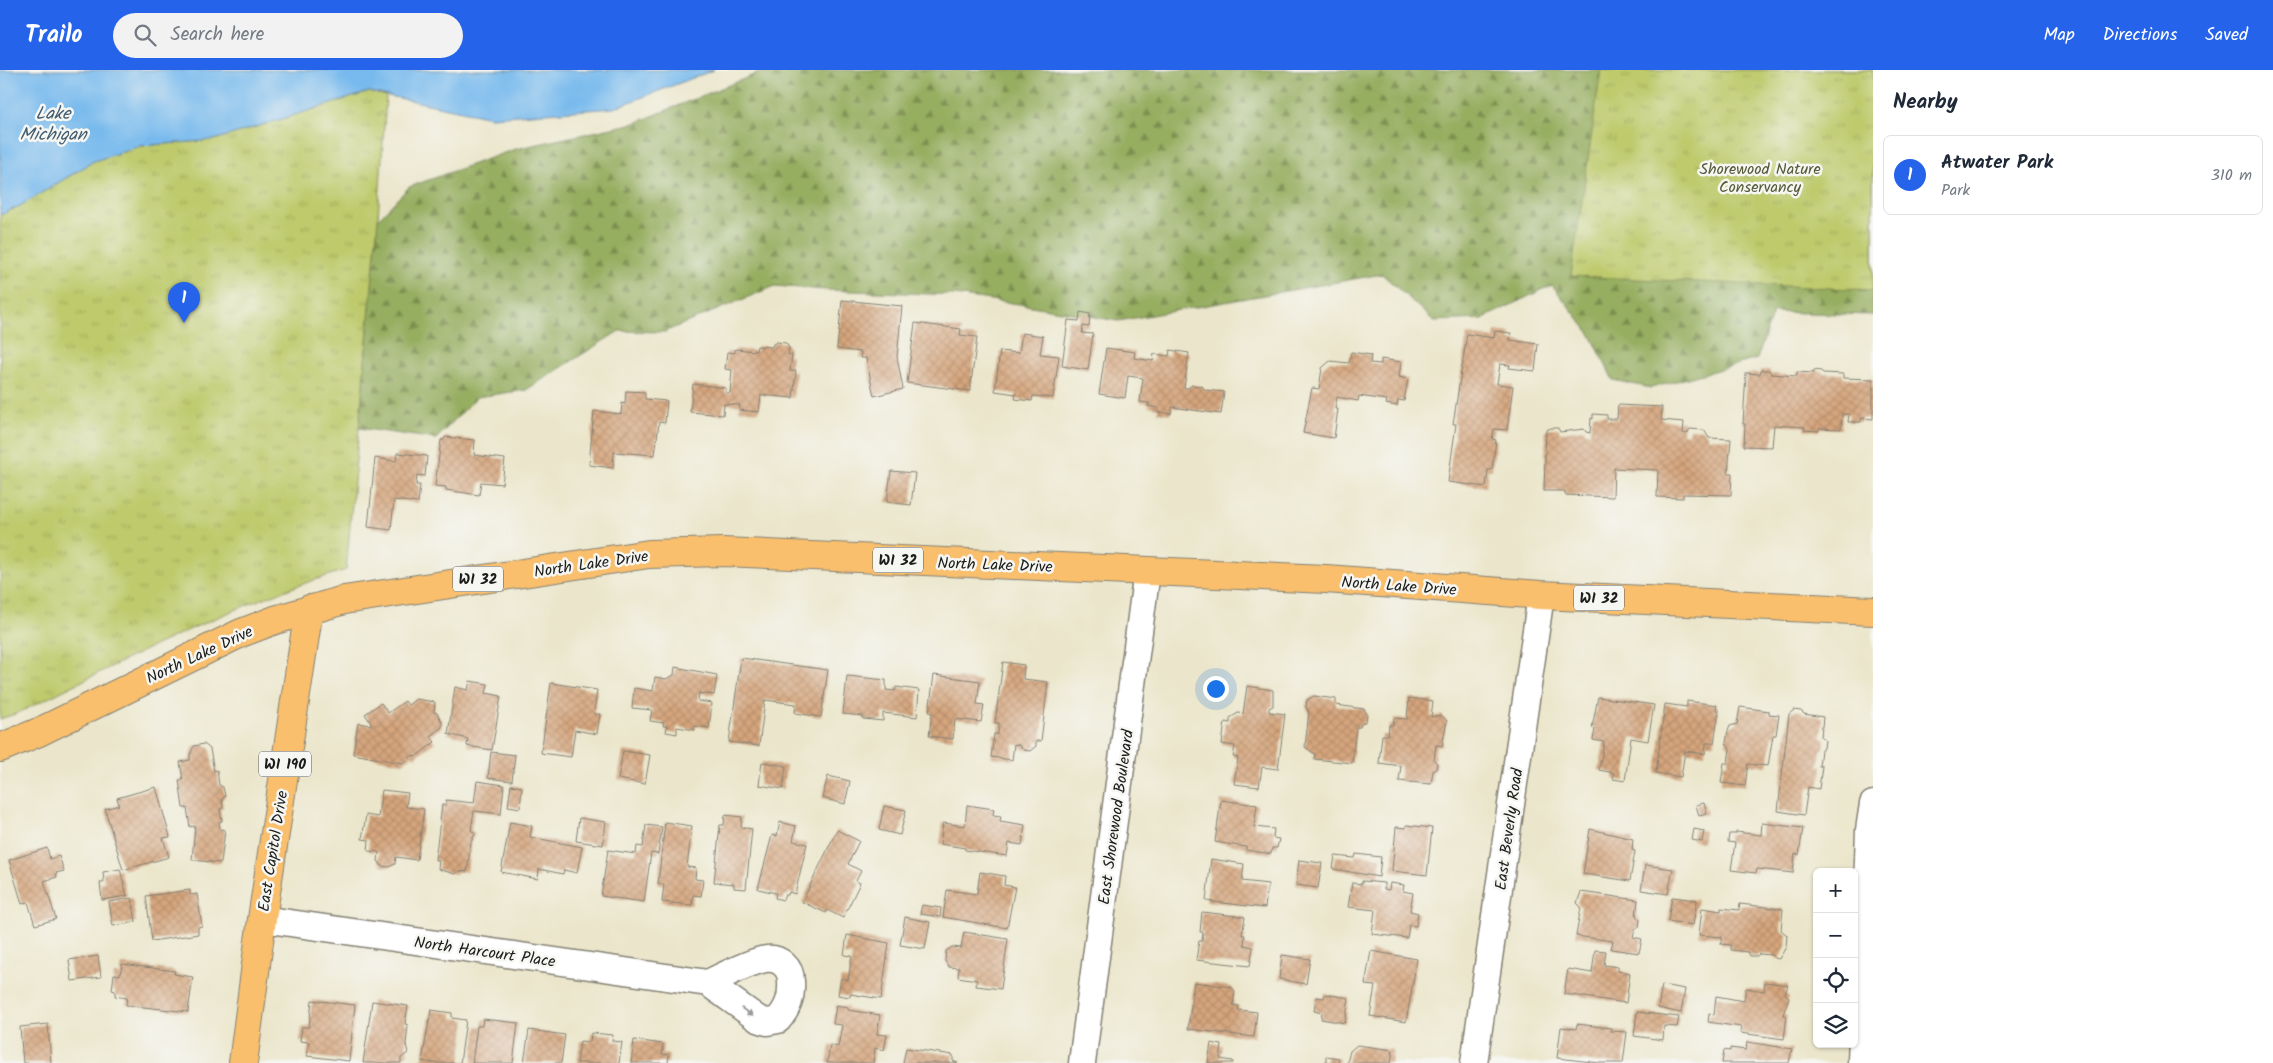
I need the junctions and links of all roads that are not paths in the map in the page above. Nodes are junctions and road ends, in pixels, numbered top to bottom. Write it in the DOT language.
graph roads {
  1 [pos="1147,571"];
  2 [pos="1541,595"];
  3 [pos="309,609"];
  4 [pos="1873,611"];
  5 [pos="0,748"];
  6 [pos="1873,804"];
  7 [pos="262,920"];
  8 [pos="708,983"];
  9 [pos="243,1063"];
  10 [pos="1082,1063"];
  11 [pos="1474,1063"];
  12 [pos="1861,1063"];
  1 -- 2 [label="main road, North Lake Drive / WI 32"];
  1 -- 3 [label="main road, North Lake Drive / WI 32"];
  1 -- 10 [label="street, East Shorewood Boulevard"];
  2 -- 4 [label="main road, North Lake Drive / WI 32"];
  2 -- 11 [label="street, East Beverly Road"];
  3 -- 5 [label="main road, North Lake Drive / WI 32"];
  3 -- 7 [label="main road, East Capitol Drive / WI 190"];
  6 -- 12 [label="street"];
  7 -- 8 [label="street, North Harcourt Place"];
  7 -- 9 [label="main road, East Capitol Drive / WI 190"];
}
